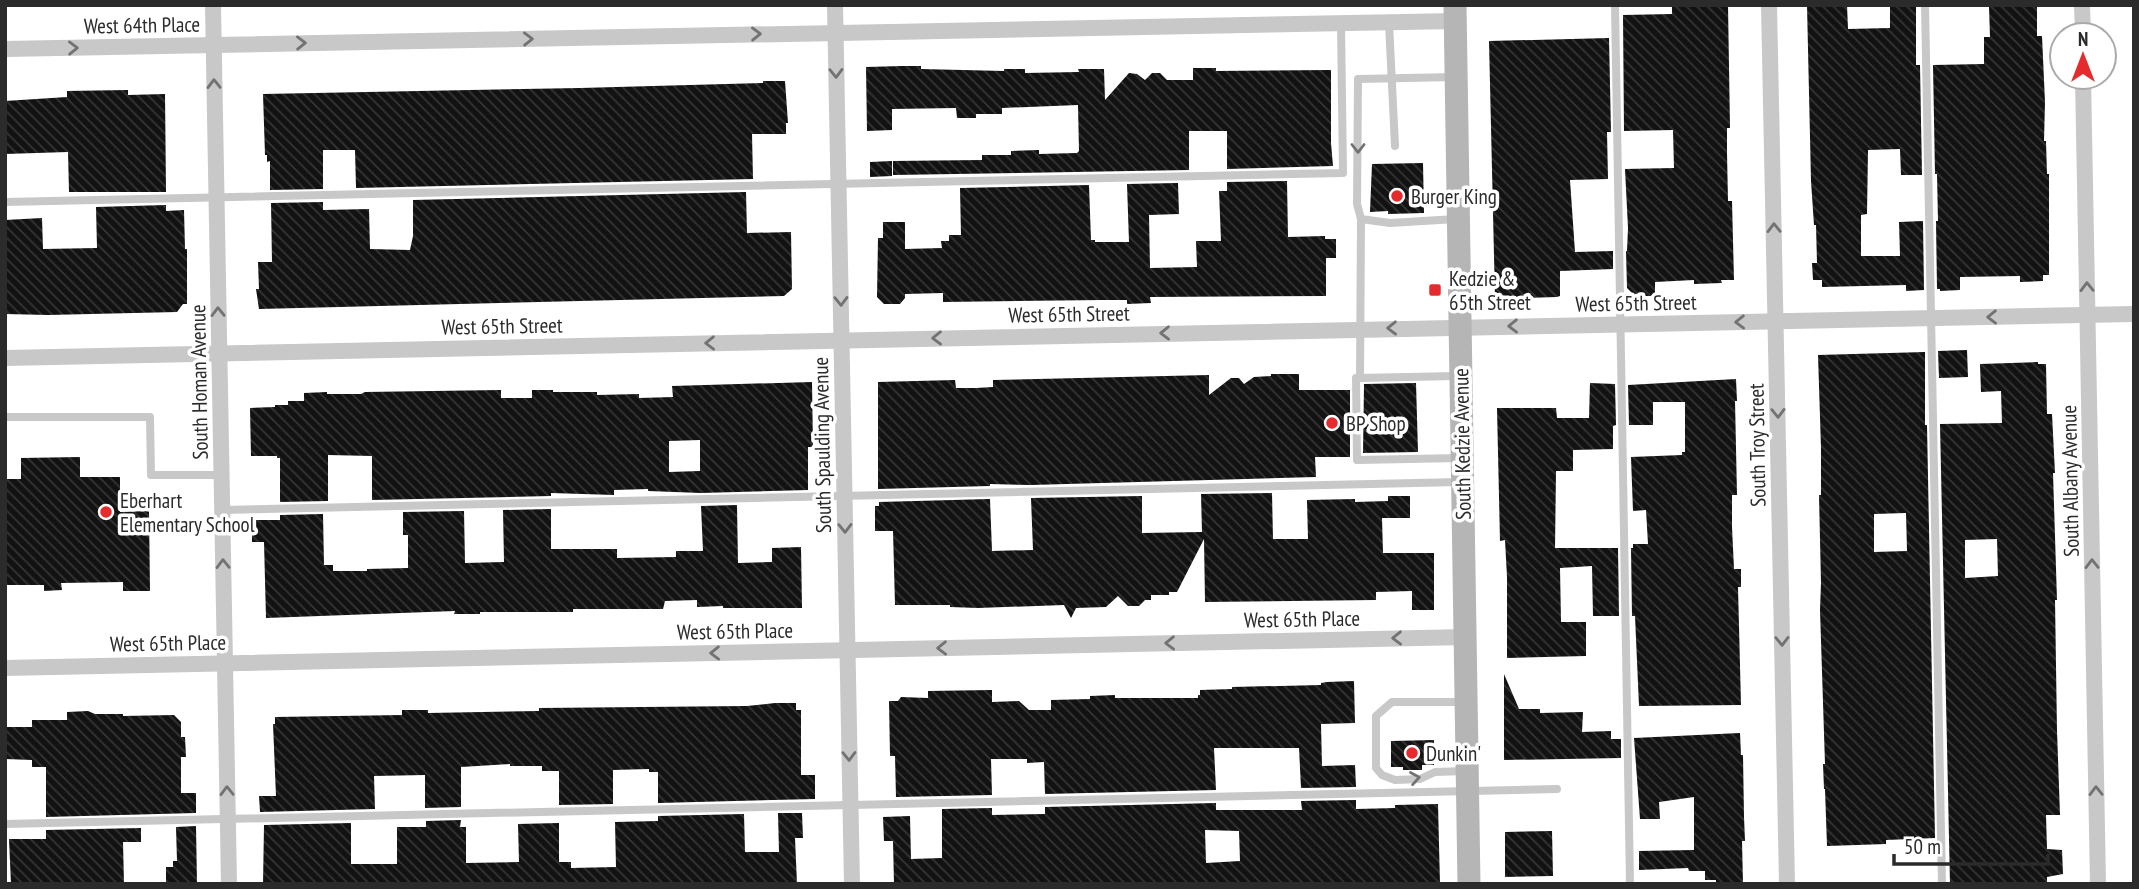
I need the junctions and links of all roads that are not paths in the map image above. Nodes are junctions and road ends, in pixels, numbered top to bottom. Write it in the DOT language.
graph roads {
  1 [pos="213,5"];
  2 [pos="835,5"];
  3 [pos="1615,5"];
  4 [pos="1769,5"];
  5 [pos="1925,5"];
  6 [pos="1456,9"];
  7 [pos="1389,23"];
  8 [pos="1341,24"];
  9 [pos="835,33"];
  10 [pos="214,45"];
  11 [pos="5,49"];
  12 [pos="1456,77"];
  13 [pos="1392,78"];
  14 [pos="2083,91"];
  15 [pos="1395,146"];
  16 [pos="838,184"];
  17 [pos="216,198"];
  18 [pos="5,202"];
  19 [pos="1361,219"];
  20 [pos="1459,219"];
  21 [pos="2134,314"];
  22 [pos="2088,315"];
  23 [pos="1931,318"];
  24 [pos="1776,321"];
  25 [pos="1621,324"];
  26 [pos="1460,327"];
  27 [pos="1361,329"];
  28 [pos="841,340"];
  29 [pos="219,353"];
  30 [pos="5,358"];
  31 [pos="1461,376"];
  32 [pos="1360,378"];
  33 [pos="5,417"];
  34 [pos="1462,458"];
  35 [pos="221,475"];
  36 [pos="1463,482"];
  37 [pos="844,496"];
  38 [pos="222,510"];
  39 [pos="1466,636"];
  40 [pos="848,650"];
  41 [pos="225,663"];
  42 [pos="5,668"];
  43 [pos="1466,702"];
  44 [pos="1468,781"];
  45 [pos="1557,789"];
  46 [pos="850,805"];
  47 [pos="228,819"];
  48 [pos="5,824"];
  49 [pos="229,884"];
  50 [pos="852,884"];
  51 [pos="1469,884"];
  52 [pos="1630,884"];
  53 [pos="1787,884"];
  54 [pos="1942,884"];
  55 [pos="2098,884"];
  1 -- 10 [label="street, South Homan Avenue"];
  2 -- 9 [label="street, South Spaulding Avenue"];
  3 -- 25 [label="lane"];
  24 -- 4 [label="street, South Troy Street, one-way"];
  5 -- 23 [label="lane"];
  6 -- 7 [label="street, West 64th Place"];
  6 -- 12 [label="main road, South Kedzie Avenue"];
  7 -- 8 [label="street, West 64th Place"];
  7 -- 13 [label="lane"];
  8 -- 9 [label="street, West 64th Place"];
  8 -- 16 [label="lane"];
  10 -- 9 [label="street, West 64th Place, one-way"];
  9 -- 16 [label="street, South Spaulding Avenue, one-way"];
  11 -- 10 [label="street, West 64th Place, one-way"];
  17 -- 10 [label="street, South Homan Avenue, one-way"];
  12 -- 13 [label="lane"];
  12 -- 20 [label="main road, South Kedzie Avenue"];
  13 -- 15 [label="lane"];
  13 -- 19 [label="lane, one-way"];
  22 -- 14 [label="street, South Albany Avenue, one-way"];
  16 -- 17 [label="lane"];
  16 -- 28 [label="street, South Spaulding Avenue, one-way"];
  17 -- 18 [label="lane"];
  29 -- 17 [label="street, South Homan Avenue, one-way"];
  19 -- 20 [label="lane"];
  19 -- 27 [label="lane"];
  20 -- 26 [label="main road, South Kedzie Avenue"];
  21 -- 22 [label="street, West 65th Street"];
  22 -- 23 [label="street, West 65th Street, one-way"];
  55 -- 22 [label="street, South Albany Avenue, one-way"];
  23 -- 24 [label="street, West 65th Street"];
  23 -- 54 [label="lane"];
  24 -- 25 [label="street, West 65th Street, one-way"];
  24 -- 53 [label="street, South Troy Street, one-way"];
  25 -- 26 [label="street, West 65th Street, one-way"];
  25 -- 52 [label="lane"];
  26 -- 27 [label="street, West 65th Street, one-way"];
  26 -- 31 [label="main road, South Kedzie Avenue"];
  27 -- 28 [label="street, West 65th Street, one-way"];
  27 -- 32 [label="lane"];
  28 -- 29 [label="street, West 65th Street, one-way"];
  28 -- 37 [label="street, South Spaulding Avenue"];
  29 -- 30 [label="street, West 65th Street"];
  29 -- 35 [label="street, South Homan Avenue"];
  31 -- 32 [label="lane"];
  31 -- 34 [label="main road, South Kedzie Avenue"];
  32 -- 34 [label="lane"];
  33 -- 35 [label="lane"];
  34 -- 36 [label="main road, South Kedzie Avenue"];
  35 -- 38 [label="street, South Homan Avenue"];
  36 -- 37 [label="lane"];
  36 -- 39 [label="main road, South Kedzie Avenue"];
  37 -- 38 [label="lane"];
  37 -- 40 [label="street, South Spaulding Avenue, one-way"];
  41 -- 38 [label="street, South Homan Avenue, one-way"];
  39 -- 40 [label="street, West 65th Place, one-way"];
  39 -- 43 [label="main road, South Kedzie Avenue"];
  40 -- 41 [label="street, West 65th Place, one-way"];
  40 -- 46 [label="street, South Spaulding Avenue, one-way"];
  41 -- 42 [label="street, West 65th Place"];
  47 -- 41 [label="street, South Homan Avenue, one-way"];
  43 -- 44 [label="main road, South Kedzie Avenue"];
  43 -- 44 [label="lane, one-way"];
  44 -- 45 [label="lane"];
  44 -- 46 [label="lane"];
  44 -- 51 [label="main road, South Kedzie Avenue"];
  46 -- 47 [label="lane"];
  46 -- 50 [label="street, South Spaulding Avenue"];
  47 -- 48 [label="lane"];
  47 -- 49 [label="street, South Homan Avenue"];
}
